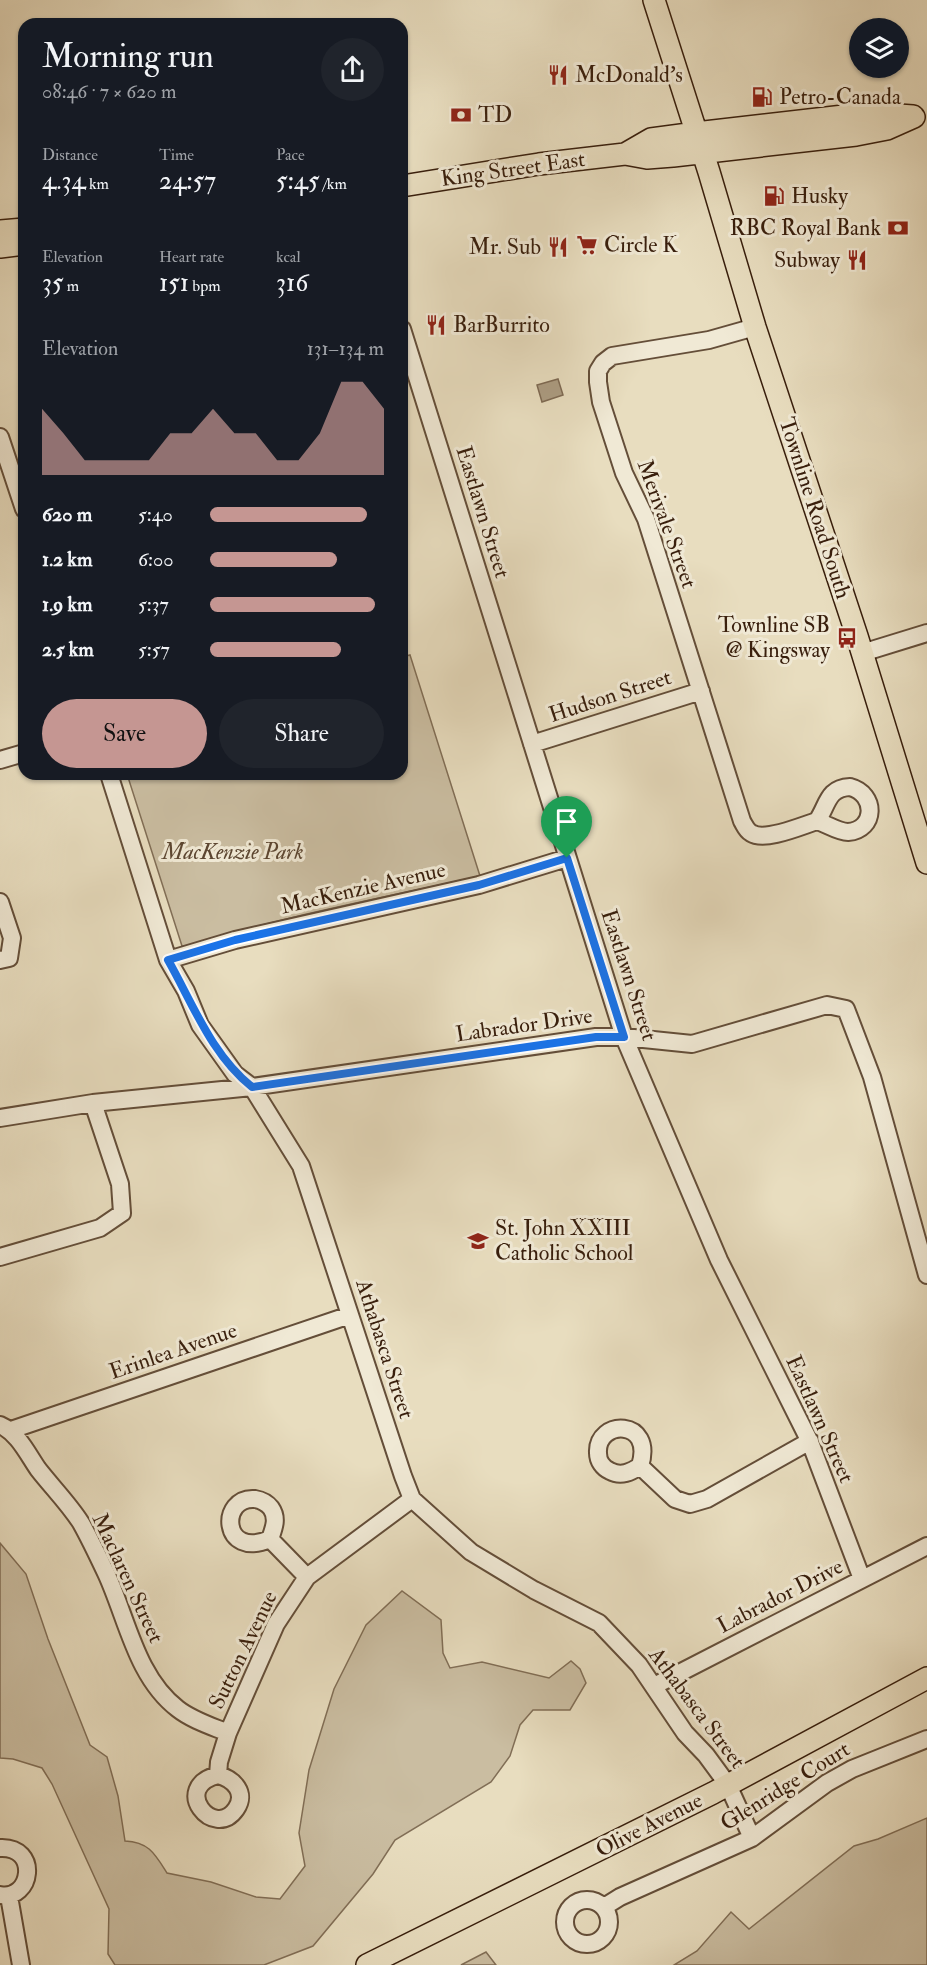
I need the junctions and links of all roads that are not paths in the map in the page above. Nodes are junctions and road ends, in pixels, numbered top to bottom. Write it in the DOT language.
graph roads {
  1 [pos="654,0"];
  2 [pos="921,116"];
  3 [pos="696,133"];
  4 [pos="703,153"];
  5 [pos="625,154"];
  6 [pos="408,185"];
  7 [pos="18,230"];
  8 [pos="0,231"];
  9 [pos="18,245"];
  10 [pos="0,247"];
  11 [pos="755,327"];
  12 [pos="408,367"];
  13 [pos="0,437"];
  14 [pos="18,487"];
  15 [pos="927,633"];
  16 [pos="862,653"];
  17 [pos="701,691"];
  18 [pos="532,744"];
  19 [pos="18,755"];
  20 [pos="0,760"];
  21 [pos="111,780"];
  22 [pos="817,821"];
  23 [pos="567,858"];
  24 [pos="927,863"];
  25 [pos="0,902"];
  26 [pos="5,959"];
  27 [pos="168,960"];
  28 [pos="624,1037"];
  29 [pos="252,1087"];
  30 [pos="93,1103"];
  31 [pos="0,1118"];
  32 [pos="0,1257"];
  33 [pos="927,1275"];
  34 [pos="350,1315"];
  35 [pos="5,1427"];
  36 [pos="810,1441"];
  37 [pos="640,1466"];
  38 [pos="412,1499"];
  39 [pos="270,1539"];
  40 [pos="927,1546"];
  41 [pos="307,1577"];
  42 [pos="862,1579"];
  43 [pos="927,1678"];
  44 [pos="654,1686"];
  45 [pos="228,1733"];
  46 [pos="927,1738"];
  47 [pos="219,1775"];
  48 [pos="728,1785"];
  49 [pos="752,1838"];
  50 [pos="0,1848"];
  51 [pos="4,1895"];
  52 [pos="604,1907"];
  53 [pos="21,1965"];
  54 [pos="367,1965"];
  1 -- 3 [label="main road, Townline Road South"];
  2 -- 3 [label="main road, King Street East"];
  2 -- 4 [label="main road, King Street East"];
  3 -- 4 [label="main road, Townline Road South"];
  3 -- 5 [label="main road, King Street East"];
  4 -- 5 [label="main road, King Street East"];
  4 -- 11 [label="main road, Townline Road South"];
  5 -- 6 [label="main road, King Street East"];
  7 -- 8 [label="main road"];
  9 -- 10 [label="main road"];
  11 -- 16 [label="main road, Townline Road South"];
  11 -- 17 [label="street, Merivale Street"];
  12 -- 18 [label="street, Eastlawn Street"];
  13 -- 14 [label="street"];
  15 -- 16 [label="street"];
  16 -- 24 [label="main road, Townline Road South"];
  17 -- 18 [label="street, Hudson Street"];
  17 -- 22 [label="street, Merivale Street"];
  18 -- 23 [label="street, Eastlawn Street"];
  19 -- 20 [label="street"];
  21 -- 27 [label="street, Athabasca Street"];
  23 -- 27 [label="street, MacKenzie Avenue"];
  23 -- 28 [label="street, Eastlawn Street"];
  25 -- 26 [label="street"];
  27 -- 29 [label="street, Athabasca Street"];
  28 -- 29 [label="street, Labrador Drive"];
  28 -- 33 [label="street, Labrador Drive"];
  28 -- 36 [label="street, Eastlawn Street"];
  29 -- 30 [label="street, Labrador Drive"];
  29 -- 34 [label="street, Athabasca Street"];
  30 -- 31 [label="street, Labrador Drive"];
  30 -- 32 [label="street"];
  34 -- 35 [label="street, Erinlea Avenue"];
  34 -- 38 [label="street, Athabasca Street"];
  35 -- 45 [label="street, Maclaren Street"];
  36 -- 37 [label="street"];
  36 -- 42 [label="street, Eastlawn Street"];
  38 -- 41 [label="street, Sutton Avenue"];
  38 -- 44 [label="street, Athabasca Street"];
  39 -- 41 [label="street"];
  40 -- 42 [label="street, Labrador Drive"];
  41 -- 45 [label="street, Sutton Avenue"];
  42 -- 44 [label="street, Labrador Drive"];
  43 -- 48 [label="main road, Olive Avenue"];
  44 -- 48 [label="street, Athabasca Street"];
  45 -- 47 [label="street, Sutton Avenue"];
  46 -- 49 [label="street, Glenridge Court"];
  48 -- 49 [label="street, Athabasca Street"];
  48 -- 54 [label="main road, Olive Avenue"];
  49 -- 52 [label="street, Glenridge Court"];
  50 -- 51 [label="street"];
  51 -- 53 [label="street"];
}
